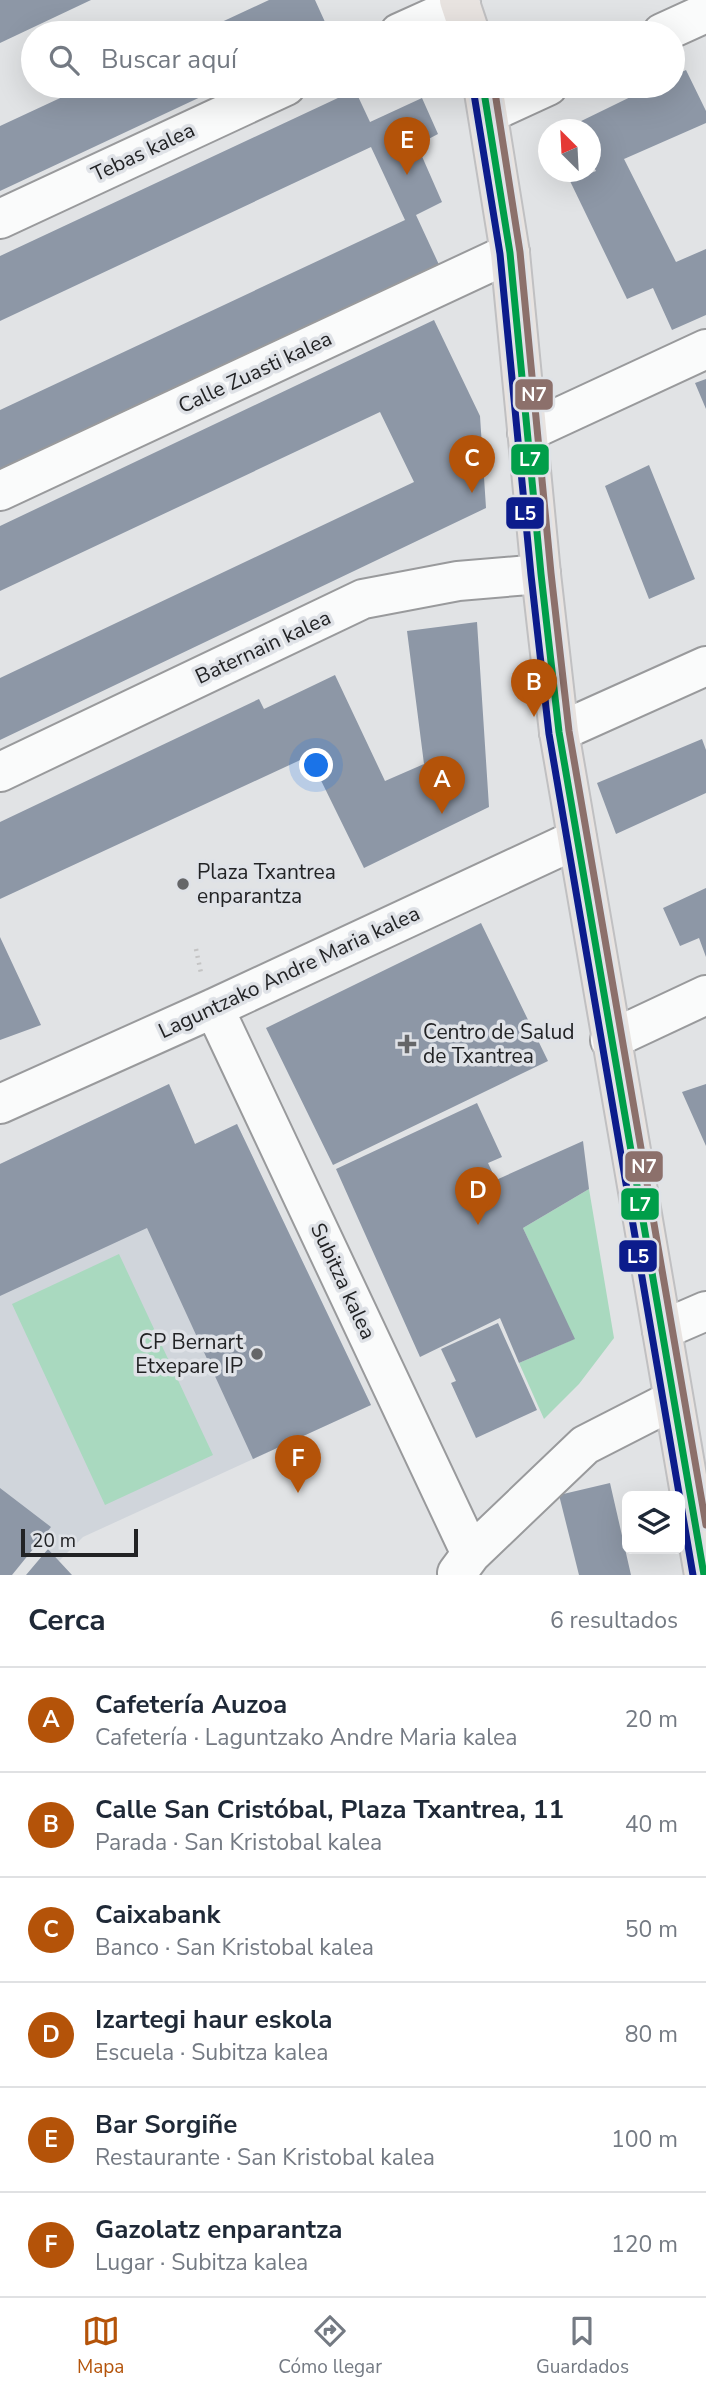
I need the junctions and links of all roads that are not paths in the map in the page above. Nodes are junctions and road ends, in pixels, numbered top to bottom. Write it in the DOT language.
graph roads {
  1 [pos="464,13"];
  2 [pos="706,13"];
  3 [pos="438,21"];
  4 [pos="685,23"];
  5 [pos="260,98"];
  6 [pos="486,99"];
  7 [pos="0,219"];
  8 [pos="510,253"];
  9 [pos="706,349"];
  10 [pos="527,432"];
  11 [pos="0,491"];
  12 [pos="541,574"];
  13 [pos="706,666"];
  14 [pos="559,732"];
  15 [pos="0,772"];
  16 [pos="577,839"];
  17 [pos="706,995"];
  18 [pos="215,1008"];
  19 [pos="610,1040"];
  20 [pos="0,1104"];
  21 [pos="706,1311"];
  22 [pos="662,1331"];
  23 [pos="673,1400"];
  24 [pos="463,1564"];
  25 [pos="704,1575"];
  1 -- 3 [label="street"];
  2 -- 4 [label="street"];
  5 -- 7 [label="street, Tebas kalea"];
  6 -- 8 [label="main road"];
  8 -- 10 [label="main road"];
  8 -- 11 [label="street, Calle Zuasti kalea"];
  9 -- 10 [label="street"];
  10 -- 12 [label="main road"];
  12 -- 14 [label="main road"];
  12 -- 15 [label="street, Baternain kalea"];
  13 -- 14 [label="street"];
  14 -- 16 [label="main road"];
  16 -- 18 [label="street, Laguntzako Andre Maria kalea"];
  16 -- 19 [label="main road"];
  17 -- 19 [label="street"];
  18 -- 20 [label="street, Laguntzako Andre Maria kalea"];
  18 -- 24 [label="street, Subitza kalea"];
  19 -- 22 [label="main road"];
  21 -- 22 [label="street"];
  22 -- 23 [label="main road"];
  23 -- 24 [label="street"];
  23 -- 25 [label="main road"];
}
